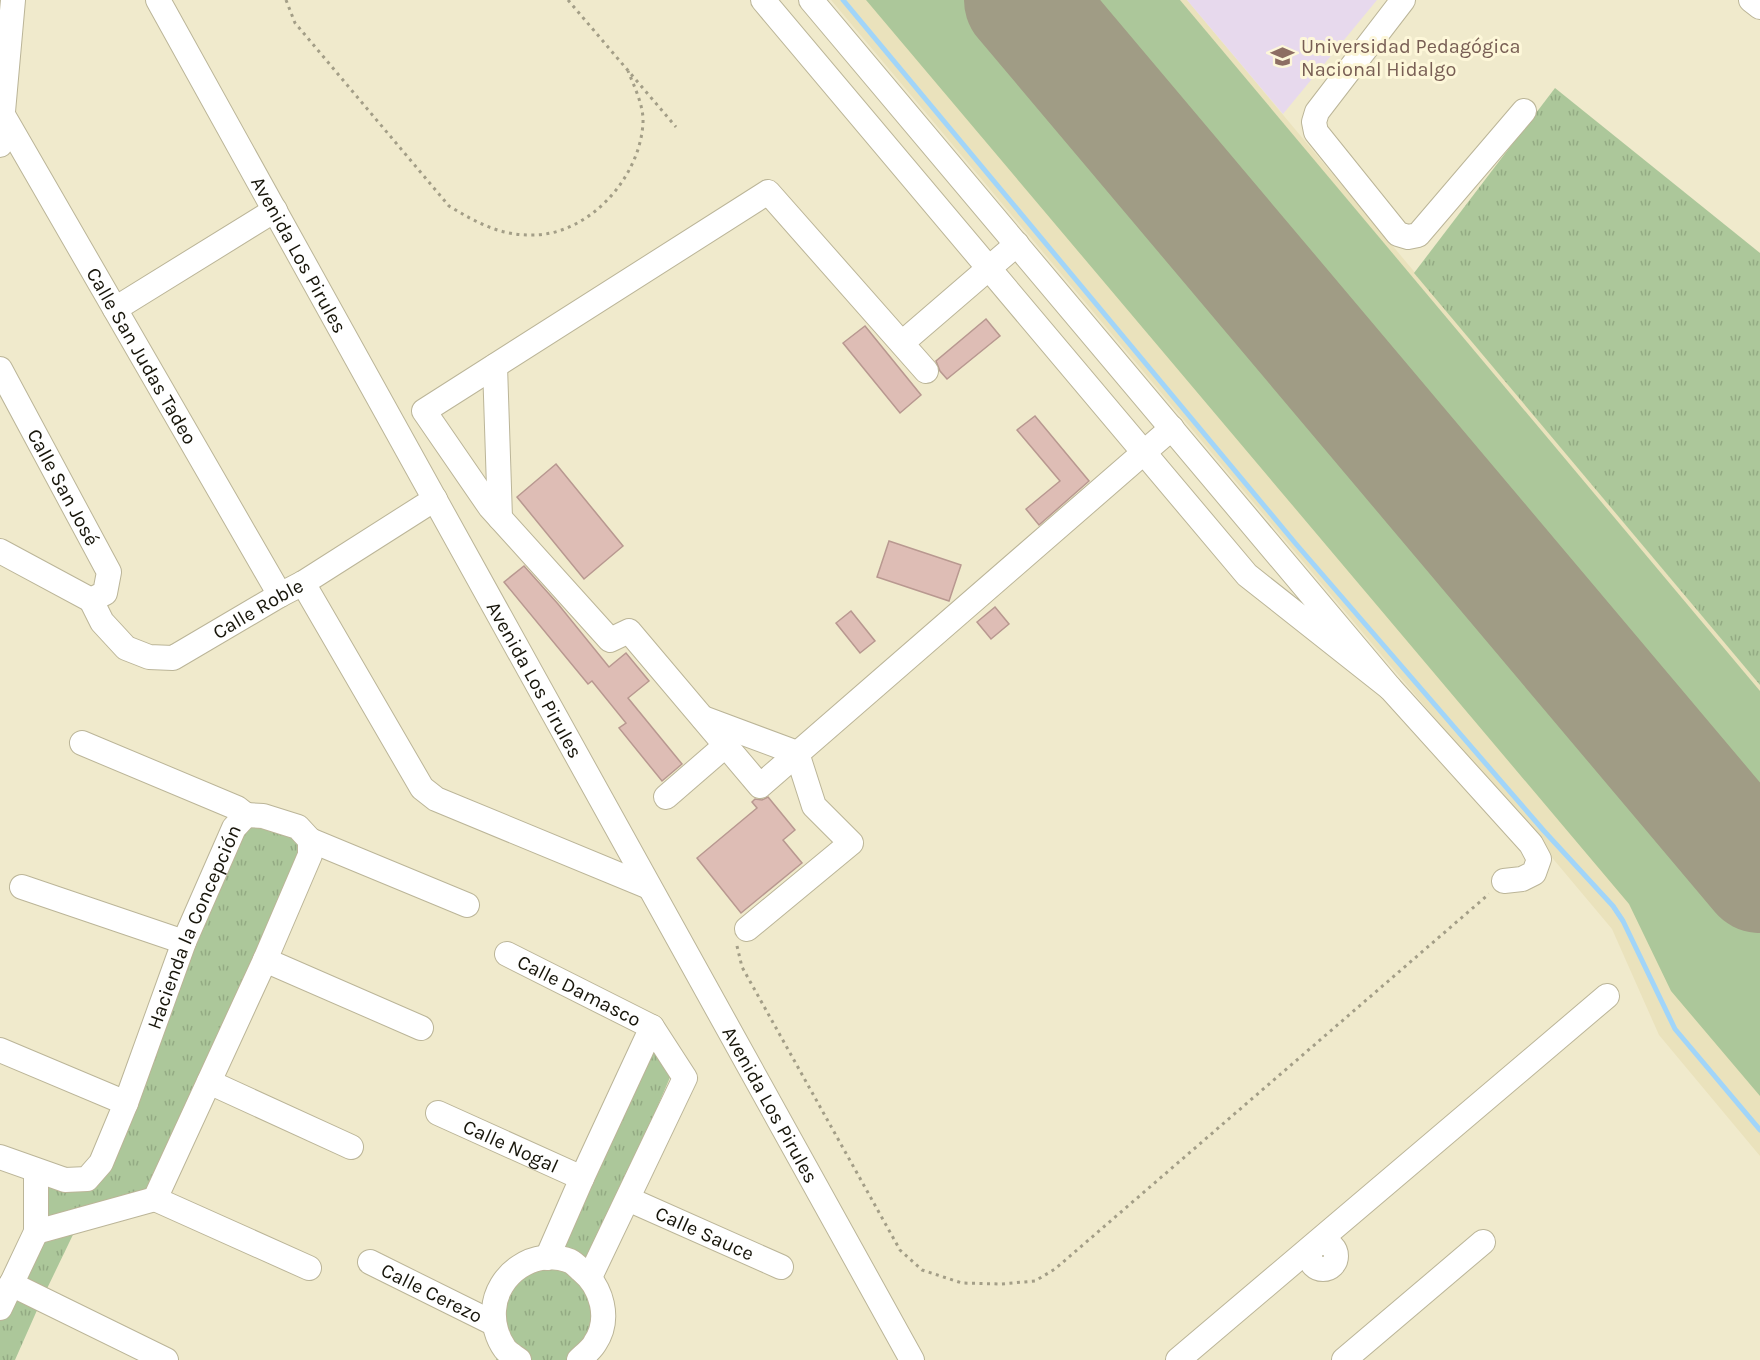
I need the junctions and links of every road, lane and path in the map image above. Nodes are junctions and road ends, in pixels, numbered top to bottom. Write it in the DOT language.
graph roads {
  1 [pos="14,0"];
  2 [pos="158,0"];
  3 [pos="286,0"];
  4 [pos="568,0"];
  5 [pos="763,0"];
  6 [pos="811,0"];
  7 [pos="1403,0"];
  8 [pos="1751,0"];
  9 [pos="1760,7"];
  10 [pos="628,70"];
  11 [pos="1524,111"];
  12 [pos="3,115"];
  13 [pos="676,127"];
  14 [pos="0,145"];
  15 [pos="275,210"];
  16 [pos="1017,244"];
  17 [pos="989,269"];
  18 [pos="115,309"];
  19 [pos="902,343"];
  20 [pos="495,366"];
  21 [pos="0,369"];
  22 [pos="926,371"];
  23 [pos="1172,428"];
  24 [pos="1143,452"];
  25 [pos="435,499"];
  26 [pos="500,519"];
  27 [pos="0,551"];
  28 [pos="303,583"];
  29 [pos="280,595"];
  30 [pos="91,600"];
  31 [pos="1389,688"];
  32 [pos="703,718"];
  33 [pos="82,743"];
  34 [pos="726,745"];
  35 [pos="796,753"];
  36 [pos="666,797"];
  37 [pos="246,815"];
  38 [pos="310,840"];
  39 [pos="1504,881"];
  40 [pos="22,887"];
  41 [pos="650,887"];
  42 [pos="467,905"];
  43 [pos="747,929"];
  44 [pos="184,942"];
  45 [pos="507,954"];
  46 [pos="265,960"];
  47 [pos="1607,996"];
  48 [pos="652,1027"];
  49 [pos="421,1028"];
  50 [pos="0,1050"];
  51 [pos="209,1082"];
  52 [pos="126,1103"];
  53 [pos="438,1113"];
  54 [pos="351,1147"];
  55 [pos="0,1157"];
  56 [pos="36,1171"];
  57 [pos="582,1178"];
  58 [pos="155,1199"];
  59 [pos="628,1199"];
  60 [pos="36,1232"];
  61 [pos="1483,1242"];
  62 [pos="547,1258"];
  63 [pos="370,1262"];
  64 [pos="309,1268"];
  65 [pos="781,1268"];
  66 [pos="590,1277"];
  67 [pos="11,1284"];
  68 [pos="0,1308"];
  69 [pos="493,1323"];
  70 [pos="508,1357"];
  71 [pos="166,1360"];
  72 [pos="579,1360"];
  73 [pos="912,1360"];
  74 [pos="1178,1360"];
  75 [pos="1344,1360"];
  1 -- 12 [label="street"];
  2 -- 15 [label="street, Avenida Los Pirules"];
  3 -- 10 [label="path"];
  4 -- 10 [label="path"];
  5 -- 17 [label="street"];
  6 -- 16 [label="street"];
  7 -- 11 [label="street"];
  8 -- 9 [label="street"];
  10 -- 13 [label="path"];
  12 -- 14 [label="street"];
  12 -- 18 [label="street, Calle San Judas Tadeo"];
  15 -- 18 [label="street"];
  15 -- 25 [label="street, Avenida Los Pirules"];
  16 -- 17 [label="street"];
  16 -- 23 [label="street"];
  17 -- 19 [label="street"];
  17 -- 24 [label="street"];
  18 -- 29 [label="street, Calle San Judas Tadeo"];
  19 -- 20 [label="street"];
  19 -- 22 [label="street"];
  20 -- 26 [label="street"];
  20 -- 26 [label="street"];
  21 -- 30 [label="street, Calle San José"];
  23 -- 24 [label="street"];
  23 -- 31 [label="street"];
  24 -- 31 [label="street"];
  24 -- 35 [label="street"];
  25 -- 28 [label="street, Calle Roble"];
  25 -- 41 [label="street, Avenida Los Pirules"];
  26 -- 32 [label="street"];
  27 -- 30 [label="street"];
  28 -- 29 [label="street, Calle Roble"];
  28 -- 41 [label="street"];
  29 -- 30 [label="street, Calle Roble"];
  31 -- 39 [label="street"];
  32 -- 34 [label="street"];
  32 -- 35 [label="street"];
  33 -- 37 [label="street"];
  34 -- 35 [label="street"];
  34 -- 36 [label="street"];
  35 -- 43 [label="street"];
  37 -- 38 [label="street, Hacienda la Concepción"];
  37 -- 44 [label="street, Hacienda la Concepción"];
  38 -- 42 [label="street, Hacienda la Concepción"];
  38 -- 46 [label="street"];
  39 -- 43 [label="path"];
  40 -- 44 [label="street"];
  41 -- 73 [label="street, Avenida Los Pirules"];
  44 -- 52 [label="street, Hacienda la Concepción"];
  45 -- 48 [label="street, Calle Damasco"];
  46 -- 49 [label="street"];
  46 -- 51 [label="street"];
  47 -- 74 [label="street"];
  48 -- 57 [label="street"];
  48 -- 59 [label="street"];
  50 -- 52 [label="street"];
  51 -- 54 [label="street"];
  51 -- 58 [label="street"];
  52 -- 56 [label="street, Hacienda la Concepción"];
  53 -- 57 [label="street, Calle Nogal"];
  55 -- 56 [label="street"];
  56 -- 60 [label="street"];
  57 -- 62 [label="street"];
  58 -- 60 [label="street"];
  58 -- 64 [label="street"];
  59 -- 65 [label="street, Calle Sauce"];
  59 -- 66 [label="street"];
  60 -- 67 [label="street"];
  61 -- 75 [label="street"];
  62 -- 66 [label="street"];
  62 -- 69 [label="street"];
  63 -- 69 [label="street, Calle Cerezo"];
  66 -- 72 [label="street"];
  67 -- 68 [label="street"];
  67 -- 71 [label="street"];
  69 -- 70 [label="street"];
}
